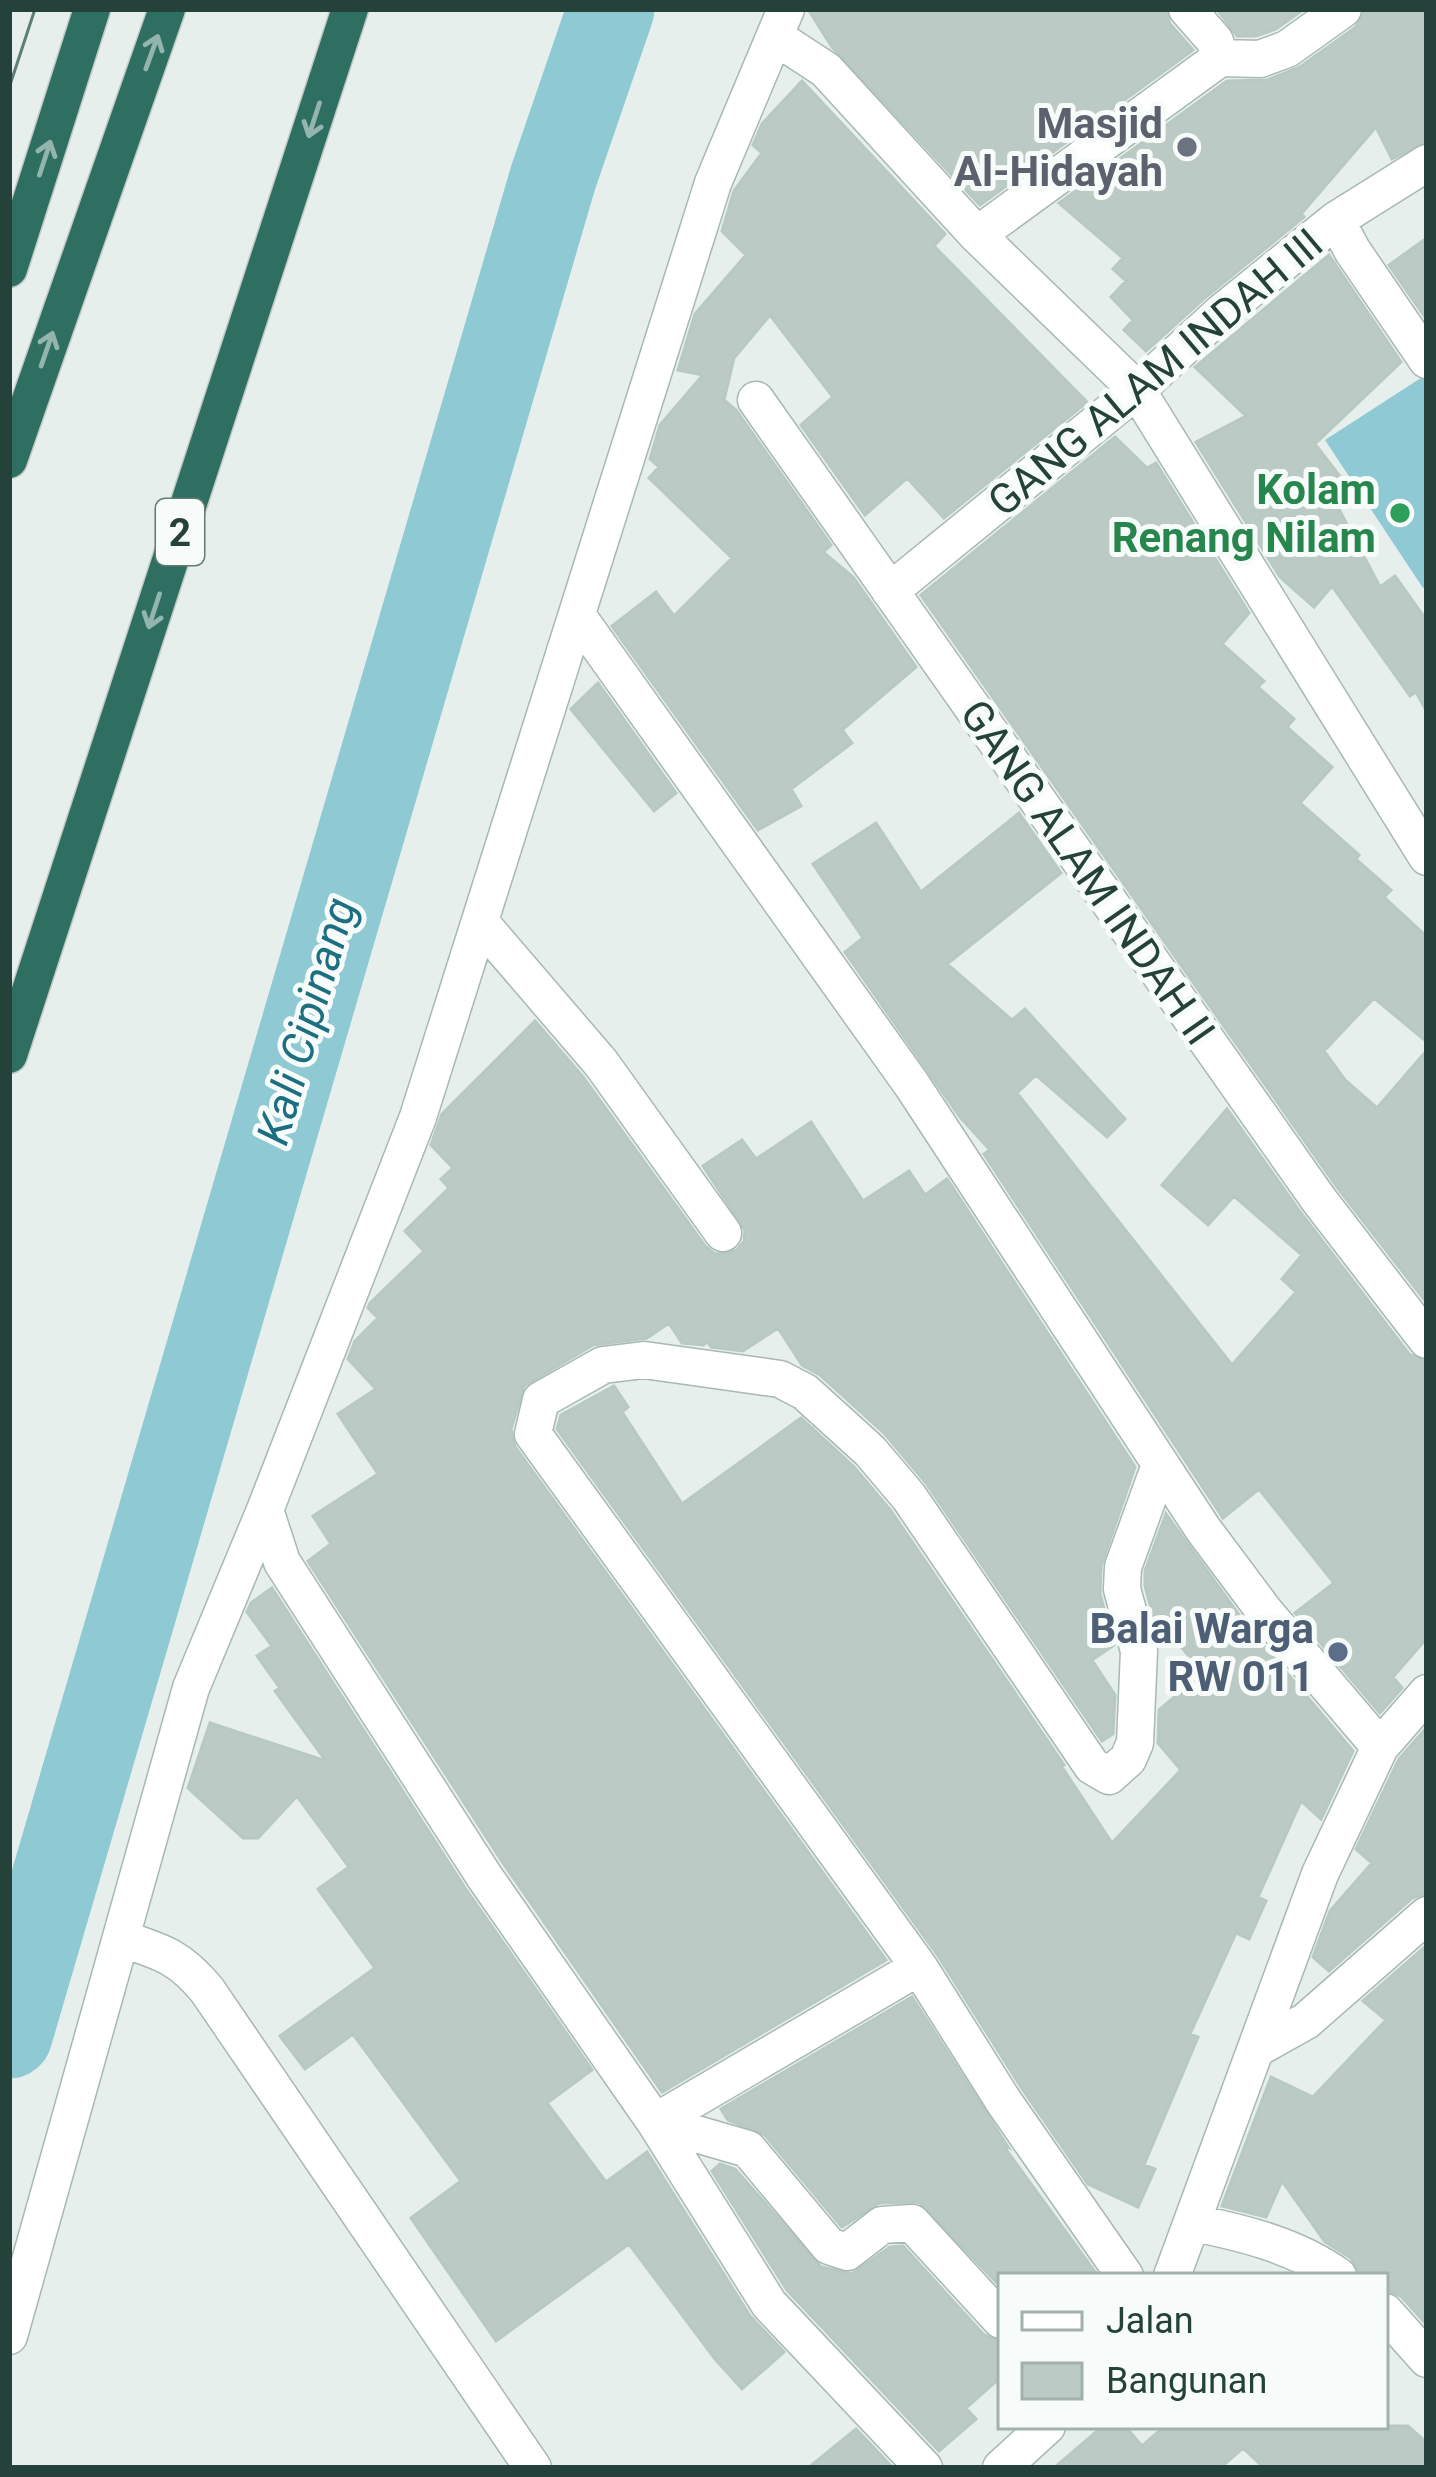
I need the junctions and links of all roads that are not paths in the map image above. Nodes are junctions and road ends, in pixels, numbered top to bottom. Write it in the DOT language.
graph roads {
  1 [pos="92,9"];
  2 [pos="167,9"];
  3 [pos="350,9"];
  4 [pos="1187,9"];
  5 [pos="1343,9"];
  6 [pos="782,23"];
  7 [pos="1220,58"];
  8 [pos="1427,164"];
  9 [pos="1336,220"];
  10 [pos="977,235"];
  11 [pos="9,269"];
  12 [pos="1427,359"];
  13 [pos="1137,390"];
  14 [pos="756,400"];
  15 [pos="9,460"];
  16 [pos="890,591"];
  17 [pos="579,617"];
  18 [pos="1427,857"];
  19 [pos="480,922"];
  20 [pos="9,1055"];
  21 [pos="724,1233"];
  22 [pos="1427,1340"];
  23 [pos="1160,1465"];
  24 [pos="265,1510"];
  25 [pos="1426,1699"];
  26 [pos="1380,1747"];
  27 [pos="1427,1916"];
  28 [pos="123,1939"];
  29 [pos="919,1967"];
  30 [pos="1256,2049"];
  31 [pos="656,2122"];
  32 [pos="1194,2223"];
  33 [pos="1123,2273"];
  34 [pos="1173,2273"];
  35 [pos="1334,2273"];
  36 [pos="1388,2315"];
  37 [pos="998,2317"];
  38 [pos="9,2336"];
  39 [pos="1427,2359"];
  40 [pos="1044,2429"];
  41 [pos="532,2468"];
  42 [pos="924,2468"];
  43 [pos="1001,2468"];
  11 -- 1 [label="highway, one-way"];
  15 -- 2 [label="highway, one-way"];
  3 -- 20 [label="highway, 2, one-way"];
  4 -- 7 [label="street"];
  5 -- 7 [label="street"];
  6 -- 10 [label="street"];
  6 -- 17 [label="street"];
  7 -- 10 [label="street"];
  8 -- 9 [label="street, GANG ALAM INDAH III"];
  9 -- 12 [label="street"];
  9 -- 13 [label="street, GANG ALAM INDAH III"];
  10 -- 13 [label="street"];
  13 -- 16 [label="street, GANG ALAM INDAH III"];
  13 -- 18 [label="street"];
  14 -- 16 [label="street, GANG ALAM INDAH II"];
  16 -- 22 [label="street, GANG ALAM INDAH II"];
  17 -- 19 [label="street"];
  17 -- 23 [label="street"];
  19 -- 21 [label="street"];
  19 -- 24 [label="street"];
  23 -- 26 [label="street"];
  23 -- 29 [label="street"];
  24 -- 28 [label="street"];
  24 -- 31 [label="street"];
  25 -- 26 [label="street"];
  26 -- 30 [label="street"];
  27 -- 30 [label="street"];
  28 -- 38 [label="street"];
  28 -- 41 [label="street"];
  29 -- 31 [label="street"];
  29 -- 33 [label="street"];
  30 -- 32 [label="street"];
  31 -- 37 [label="street"];
  31 -- 42 [label="street"];
  32 -- 34 [label="street"];
  32 -- 35 [label="street"];
  36 -- 39 [label="street"];
  40 -- 43 [label="street"];
}
